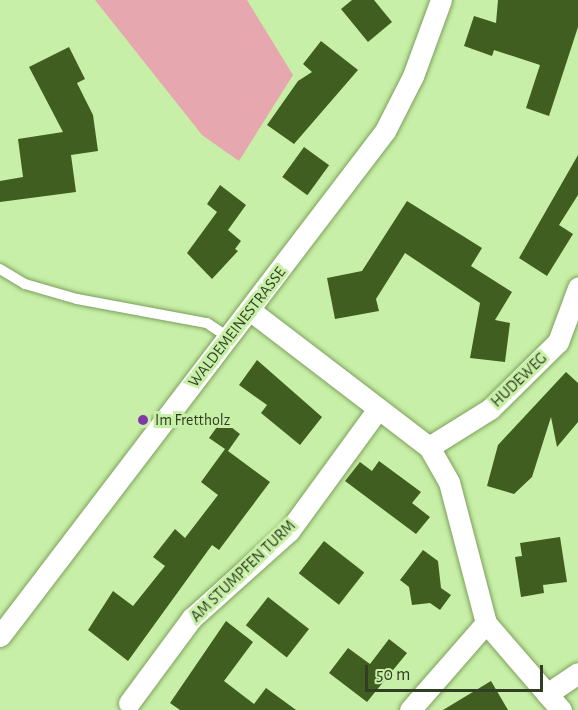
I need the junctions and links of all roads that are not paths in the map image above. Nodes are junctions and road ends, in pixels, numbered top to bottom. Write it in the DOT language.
graph roads {
  1 [pos="441,0"];
  2 [pos="0,269"];
  3 [pos="578,288"];
  4 [pos="251,311"];
  5 [pos="228,337"];
  6 [pos="378,409"];
  7 [pos="429,447"];
  8 [pos="486,622"];
  9 [pos="0,636"];
  10 [pos="578,673"];
  11 [pos="554,702"];
  12 [pos="129,703"];
  13 [pos="410,710"];
  1 -- 4 [label="street, WALDEMEINESTRASSE"];
  2 -- 5 [label="lane"];
  3 -- 7 [label="street, HUDEWEG"];
  4 -- 5 [label="street, WALDEMEINESTRASSE"];
  4 -- 6 [label="street"];
  5 -- 9 [label="street, WALDEMEINESTRASSE"];
  6 -- 7 [label="street"];
  6 -- 12 [label="street, AM STUMPFEN TURM"];
  7 -- 8 [label="street"];
  8 -- 11 [label="street"];
  8 -- 13 [label="street"];
  10 -- 11 [label="street"];
}
